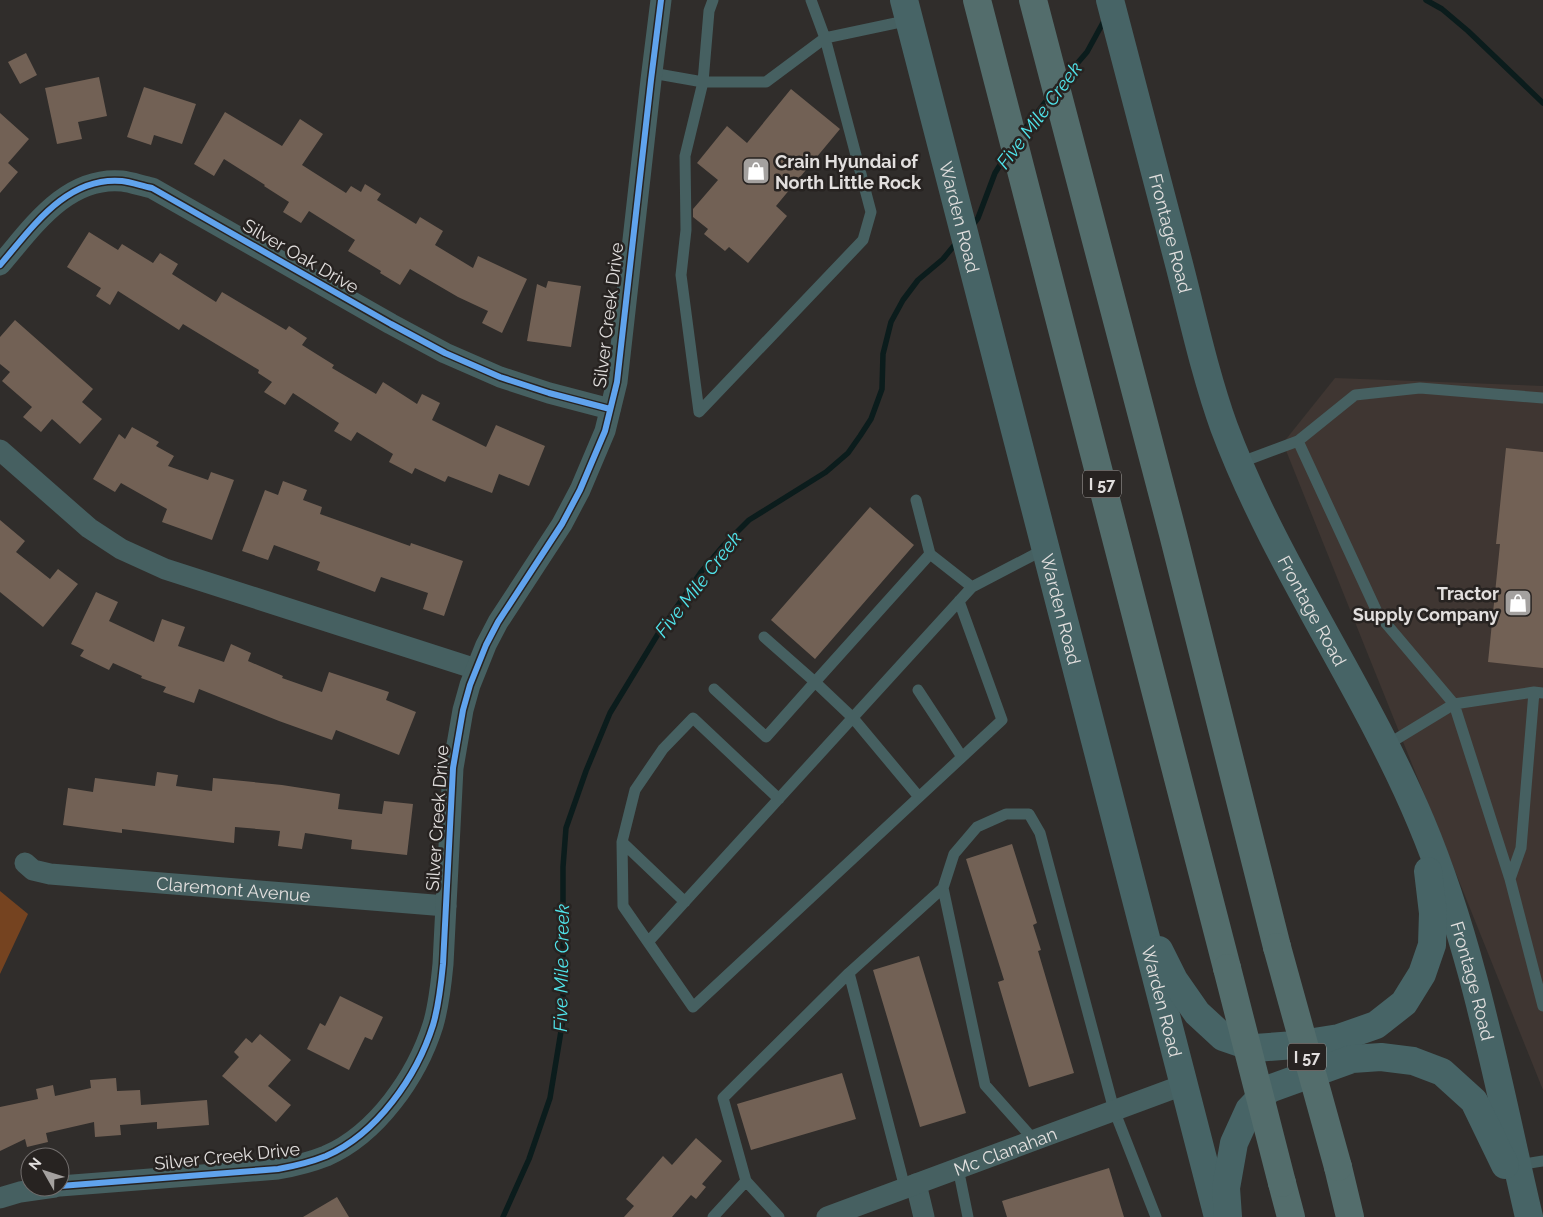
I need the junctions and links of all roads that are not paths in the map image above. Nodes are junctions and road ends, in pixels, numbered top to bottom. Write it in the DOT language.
graph roads {
  1 [pos="661,0"];
  2 [pos="712,0"];
  3 [pos="811,0"];
  4 [pos="977,0"];
  5 [pos="1033,0"];
  6 [pos="1110,0"];
  7 [pos="907,10"];
  8 [pos="825,38"];
  9 [pos="652,72"];
  10 [pos="703,82"];
  11 [pos="0,264"];
  12 [pos="1543,398"];
  13 [pos="610,409"];
  14 [pos="1298,440"];
  15 [pos="0,450"];
  16 [pos="1239,463"];
  17 [pos="916,500"];
  18 [pos="1045,549"];
  19 [pos="930,554"];
  20 [pos="972,587"];
  21 [pos="959,601"];
  22 [pos="764,636"];
  23 [pos="476,669"];
  24 [pos="815,682"];
  25 [pos="714,689"];
  26 [pos="918,690"];
  27 [pos="1538,692"];
  28 [pos="1454,704"];
  29 [pos="853,718"];
  30 [pos="1385,746"];
  31 [pos="962,757"];
  32 [pos="919,797"];
  33 [pos="779,799"];
  34 [pos="1422,823"];
  35 [pos="622,842"];
  36 [pos="25,863"];
  37 [pos="1510,879"];
  38 [pos="943,888"];
  39 [pos="685,902"];
  40 [pos="446,906"];
  41 [pos="1137,908"];
  42 [pos="648,942"];
  43 [pos="849,974"];
  44 [pos="1543,1004"];
  45 [pos="1183,1085"];
  46 [pos="1114,1110"];
  47 [pos="1034,1140"];
  48 [pos="1530,1163"];
  49 [pos="958,1168"];
  50 [pos="746,1181"];
  51 [pos="70,1185"];
  52 [pos="911,1186"];
  53 [pos="20,1192"];
  54 [pos="0,1198"];
  55 [pos="713,1217"];
  56 [pos="779,1217"];
  57 [pos="826,1217"];
  58 [pos="924,1217"];
  59 [pos="968,1217"];
  60 [pos="1156,1217"];
  61 [pos="1218,1217"];
  62 [pos="1228,1217"];
  63 [pos="1291,1217"];
  64 [pos="1350,1217"];
  65 [pos="1529,1217"];
  1 -- 9 [label="street, Silver Creek Drive"];
  2 -- 10 [label="lane"];
  3 -- 8 [label="lane"];
  4 -- 63 [label="highway, I 57, bridge"];
  5 -- 64 [label="highway, I 57, bridge"];
  6 -- 16 [label="main road, Frontage Road"];
  7 -- 8 [label="lane"];
  7 -- 18 [label="main road, Warden Road"];
  8 -- 10 [label="lane"];
  8 -- 10 [label="lane"];
  9 -- 10 [label="lane"];
  9 -- 13 [label="street, Silver Creek Drive"];
  11 -- 13 [label="street, Silver Oak Drive"];
  12 -- 14 [label="lane"];
  13 -- 23 [label="street, Silver Creek Drive"];
  14 -- 16 [label="lane"];
  14 -- 28 [label="lane"];
  15 -- 23 [label="street"];
  16 -- 30 [label="main road, Frontage Road"];
  17 -- 19 [label="lane"];
  18 -- 20 [label="lane"];
  18 -- 41 [label="main road, Warden Road"];
  19 -- 20 [label="lane"];
  19 -- 24 [label="lane"];
  20 -- 21 [label="lane"];
  21 -- 29 [label="lane"];
  21 -- 31 [label="lane"];
  22 -- 24 [label="lane"];
  23 -- 40 [label="street, Silver Creek Drive"];
  24 -- 25 [label="lane"];
  24 -- 29 [label="lane"];
  26 -- 31 [label="lane"];
  27 -- 28 [label="lane"];
  27 -- 37 [label="lane"];
  28 -- 30 [label="lane"];
  28 -- 37 [label="lane"];
  29 -- 32 [label="lane"];
  29 -- 33 [label="lane"];
  30 -- 34 [label="main road, Frontage Road"];
  31 -- 32 [label="lane"];
  32 -- 42 [label="lane"];
  33 -- 35 [label="lane"];
  33 -- 39 [label="lane"];
  34 -- 41 [label="main road"];
  34 -- 48 [label="main road, Frontage Road"];
  35 -- 39 [label="lane"];
  35 -- 42 [label="lane"];
  36 -- 40 [label="street, Claremont Avenue"];
  37 -- 44 [label="lane"];
  38 -- 43 [label="lane"];
  38 -- 46 [label="lane"];
  38 -- 47 [label="lane"];
  39 -- 42 [label="lane"];
  40 -- 51 [label="street, Silver Creek Drive"];
  41 -- 45 [label="main road, Warden Road"];
  43 -- 50 [label="lane"];
  43 -- 52 [label="lane"];
  45 -- 46 [label="street, Mc Clanahan"];
  45 -- 61 [label="main road, Warden Road"];
  46 -- 47 [label="street, Mc Clanahan"];
  46 -- 60 [label="lane"];
  47 -- 49 [label="street, Mc Clanahan"];
  48 -- 65 [label="main road, Frontage Road"];
  49 -- 52 [label="street, Mc Clanahan"];
  49 -- 59 [label="lane"];
  50 -- 55 [label="lane"];
  50 -- 56 [label="lane"];
  52 -- 57 [label="street, Mc Clanahan"];
  52 -- 58 [label="street"];
  53 -- 54 [label="street"];
  62 -- 65 [label="main road"];
}
